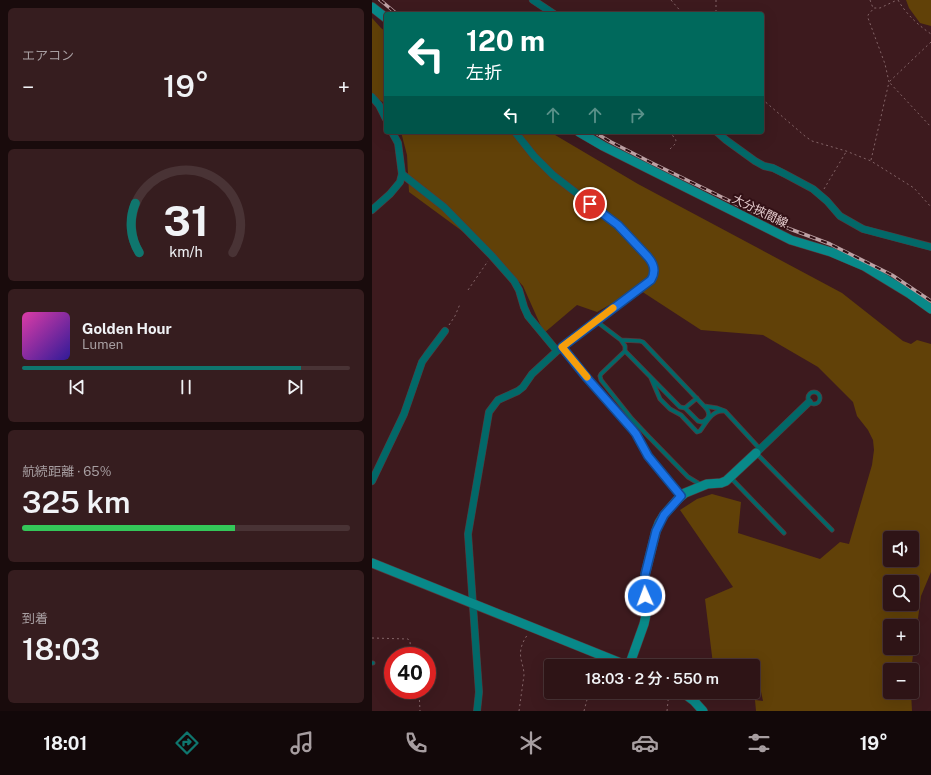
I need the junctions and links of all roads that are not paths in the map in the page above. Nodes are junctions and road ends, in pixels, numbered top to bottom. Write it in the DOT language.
graph roads {
  1 [pos="533,0"];
  2 [pos="372,7"];
  3 [pos="551,12"];
  4 [pos="384,16"];
  5 [pos="372,97"];
  6 [pos="384,115"];
  7 [pos="393,134"];
  8 [pos="517,134"];
  9 [pos="582,134"];
  10 [pos="719,134"];
  11 [pos="402,174"];
  12 [pos="372,210"];
  13 [pos="931,247"];
  14 [pos="931,309"];
  15 [pos="596,321"];
  16 [pos="445,331"];
  17 [pos="621,340"];
  18 [pos="560,349"];
  19 [pos="625,351"];
  20 [pos="651,378"];
  21 [pos="697,398"];
  22 [pos="809,402"];
  23 [pos="704,406"];
  24 [pos="685,408"];
  25 [pos="726,412"];
  26 [pos="758,451"];
  27 [pos="730,478"];
  28 [pos="372,481"];
  29 [pos="700,486"];
  30 [pos="681,496"];
  31 [pos="832,530"];
  32 [pos="784,533"];
  33 [pos="372,563"];
  34 [pos="472,603"];
  35 [pos="611,659"];
  36 [pos="632,659"];
  37 [pos="691,699"];
  38 [pos="477,711"];
  39 [pos="703,711"];
  1 -- 3 [label="street"];
  2 -- 4 [label="street"];
  5 -- 6 [label="street"];
  7 -- 11 [label="street"];
  8 -- 15 [label="street"];
  9 -- 14 [label="street, 大分挾間線"];
  10 -- 13 [label="street"];
  11 -- 12 [label="street"];
  11 -- 18 [label="street"];
  15 -- 17 [label="lane"];
  15 -- 18 [label="street"];
  16 -- 28 [label="street"];
  17 -- 19 [label="lane"];
  17 -- 21 [label="lane"];
  18 -- 30 [label="street"];
  18 -- 34 [label="street"];
  19 -- 20 [label="lane"];
  19 -- 29 [label="lane"];
  20 -- 24 [label="lane"];
  20 -- 25 [label="lane"];
  21 -- 23 [label="lane"];
  21 -- 24 [label="lane"];
  22 -- 26 [label="street"];
  23 -- 24 [label="lane"];
  23 -- 25 [label="lane"];
  25 -- 26 [label="lane"];
  26 -- 27 [label="street"];
  26 -- 31 [label="lane"];
  27 -- 29 [label="street"];
  27 -- 32 [label="lane"];
  29 -- 30 [label="street"];
  30 -- 36 [label="street"];
  33 -- 34 [label="street"];
  34 -- 35 [label="street"];
  34 -- 38 [label="street"];
  37 -- 39 [label="street"];
}
